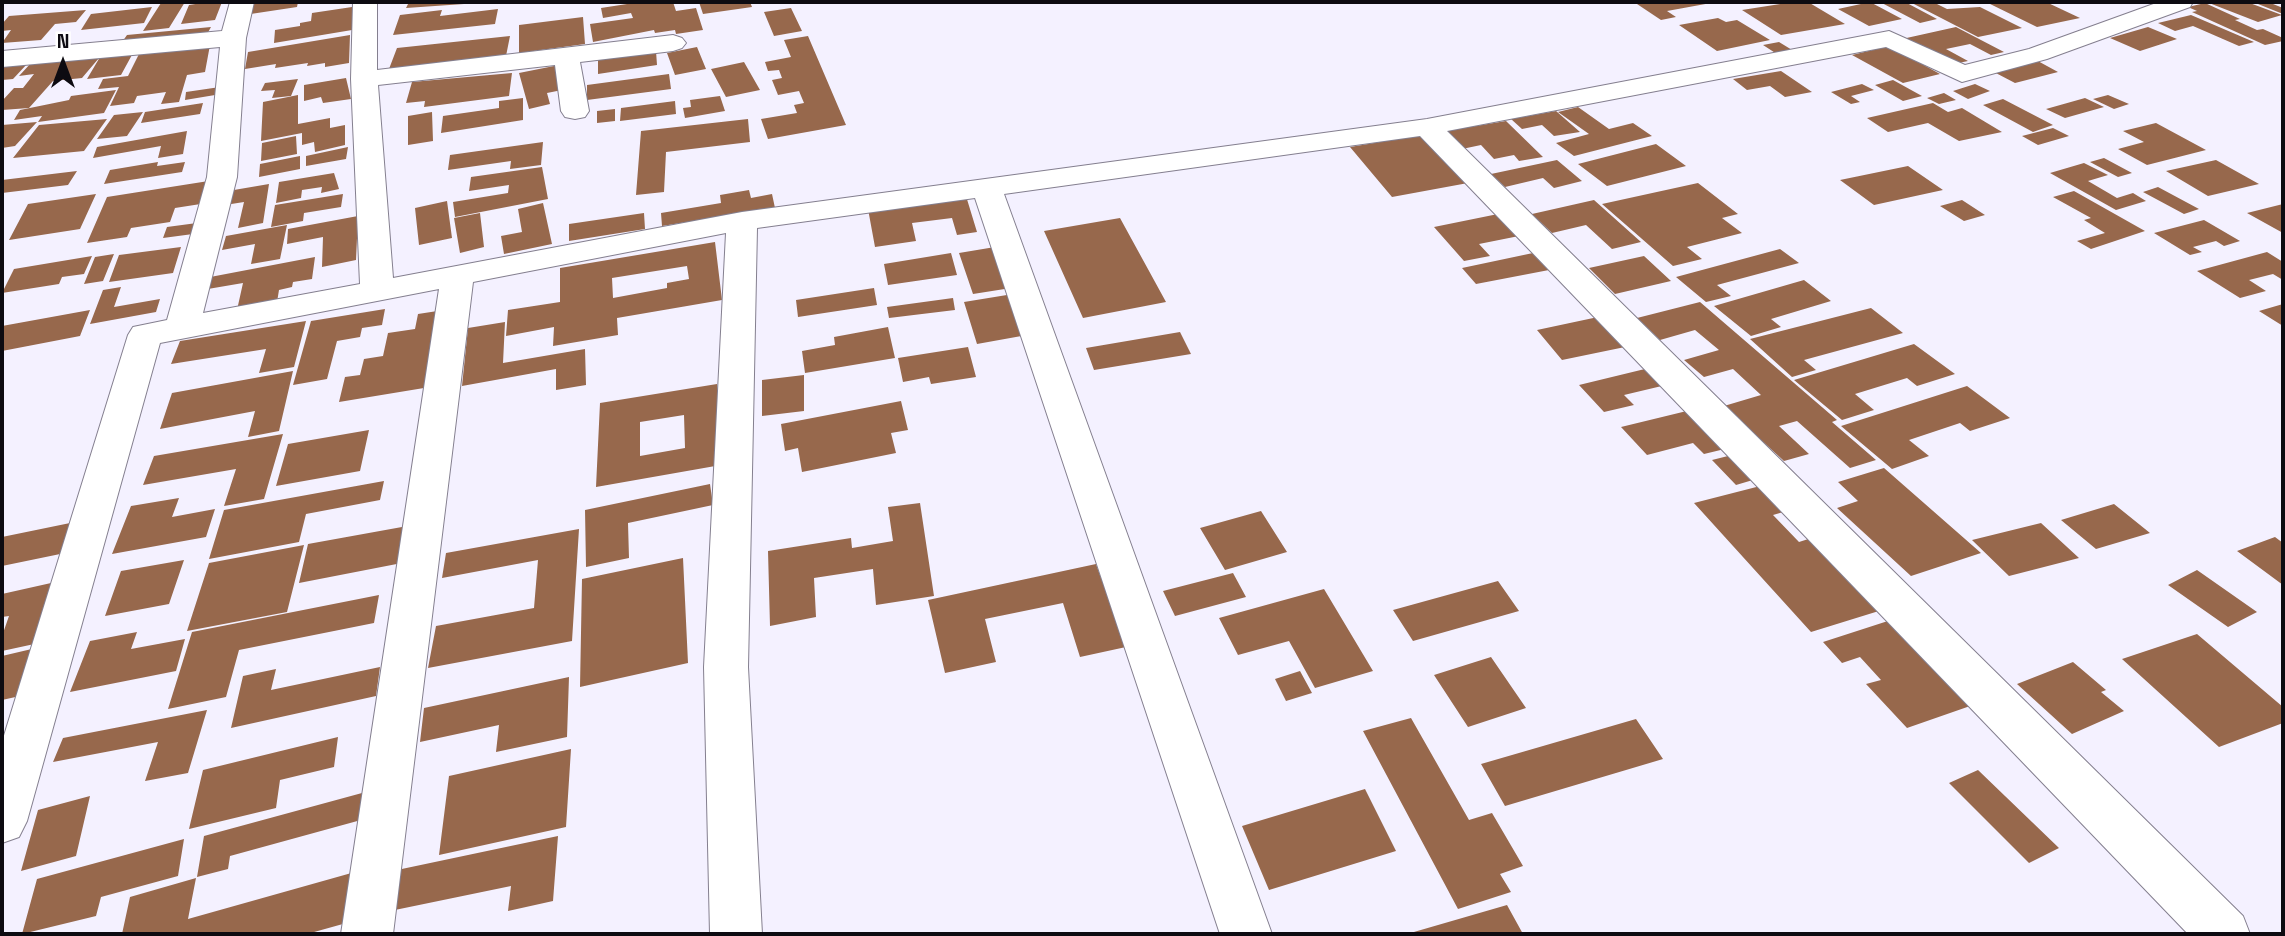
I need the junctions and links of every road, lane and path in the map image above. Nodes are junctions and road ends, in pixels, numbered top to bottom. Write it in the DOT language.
graph roads {
  1 [pos="242,2"];
  2 [pos="365,2"];
  3 [pos="2181,2"];
  4 [pos="233,38"];
  5 [pos="673,43"];
  6 [pos="566,55"];
  7 [pos="2,59"];
  8 [pos="364,79"];
  9 [pos="575,111"];
  10 [pos="1427,127"];
  11 [pos="987,189"];
  12 [pos="742,221"];
  13 [pos="458,274"];
  14 [pos="377,290"];
  15 [pos="183,325"];
  16 [pos="2,821"];
  17 [pos="367,934"];
  18 [pos="736,934"];
  19 [pos="1246,934"];
  20 [pos="2224,934"];
  1 -- 4 [label="street"];
  2 -- 8 [label="street"];
  3 -- 10 [label="street"];
  4 -- 7 [label="street"];
  4 -- 15 [label="street"];
  5 -- 6 [label="street"];
  6 -- 8 [label="street"];
  6 -- 9 [label="street"];
  8 -- 14 [label="street"];
  10 -- 11 [label="street"];
  10 -- 20 [label="street"];
  11 -- 12 [label="street"];
  11 -- 19 [label="street"];
  12 -- 13 [label="street"];
  12 -- 18 [label="street"];
  13 -- 14 [label="street"];
  13 -- 17 [label="street"];
  14 -- 15 [label="street"];
  15 -- 16 [label="street"];
}
